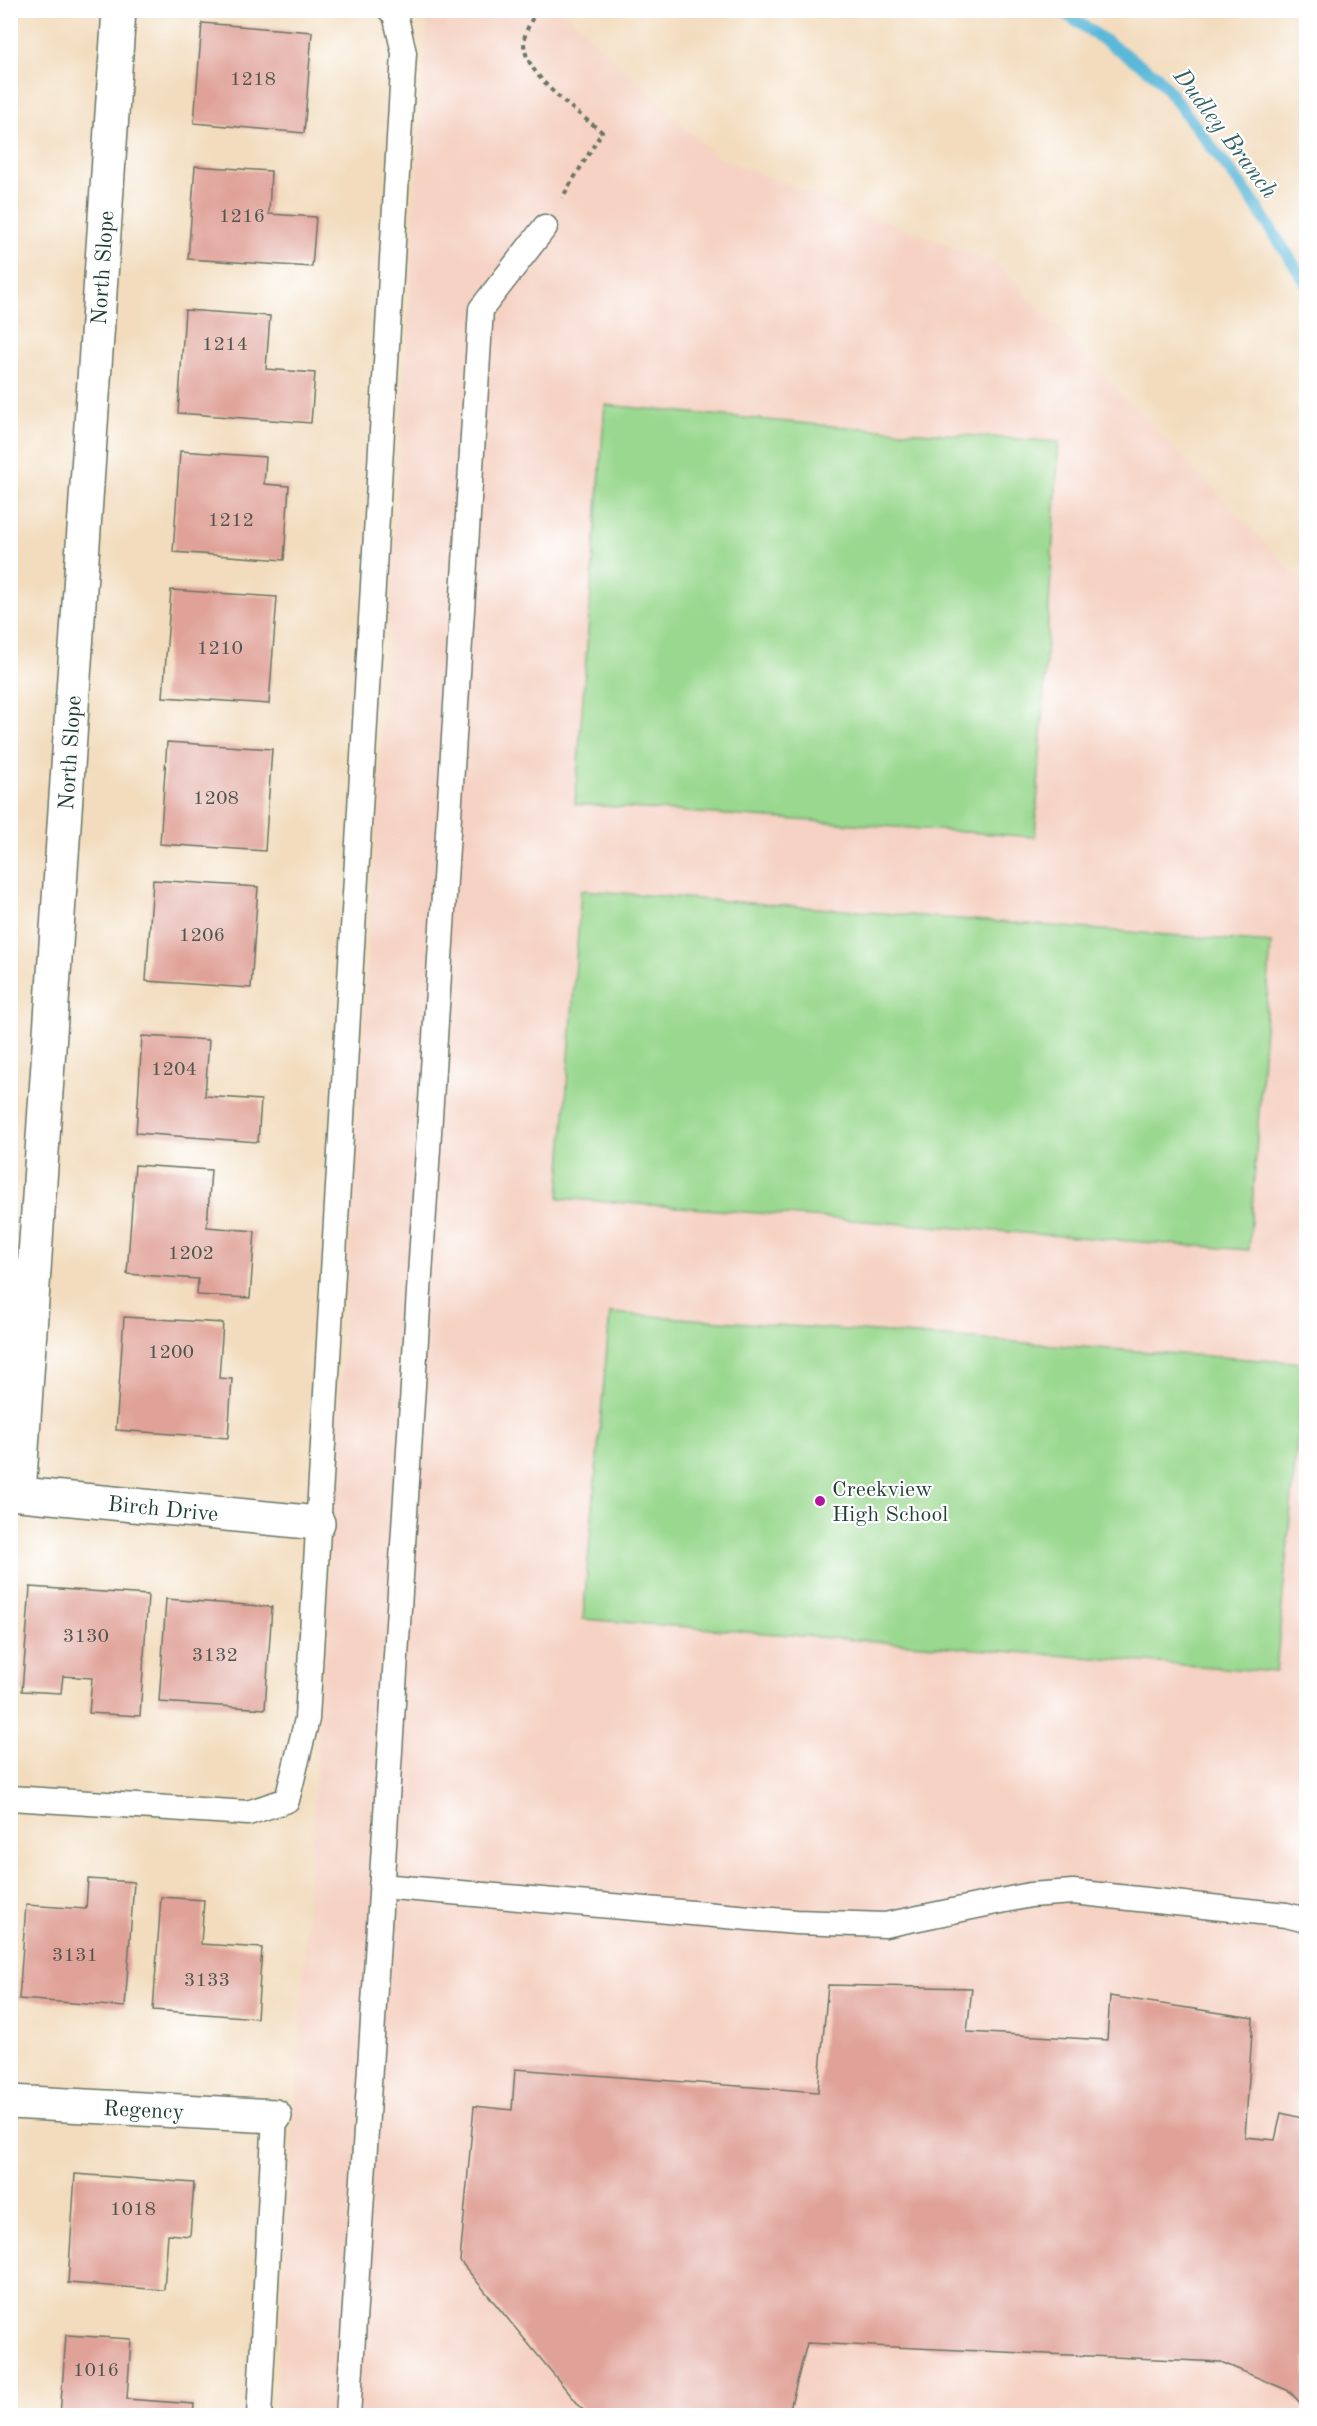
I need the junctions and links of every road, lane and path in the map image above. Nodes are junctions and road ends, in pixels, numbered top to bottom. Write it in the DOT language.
graph roads {
  1 [pos="119,10"];
  2 [pos="390,10"];
  3 [pos="537,10"];
  4 [pos="545,227"];
  5 [pos="15,1493"];
  6 [pos="318,1523"];
  7 [pos="10,1798"];
  8 [pos="381,1886"];
  9 [pos="1306,1920"];
  10 [pos="10,2102"];
  11 [pos="275,2116"];
  12 [pos="259,2415"];
  13 [pos="348,2415"];
  1 -- 5 [label="street, North Slope"];
  2 -- 6 [label="lane"];
  3 -- 4 [label="path"];
  4 -- 8 [label="lane"];
  5 -- 6 [label="street, Birch Drive"];
  6 -- 7 [label="lane"];
  8 -- 9 [label="lane"];
  8 -- 13 [label="lane"];
  10 -- 11 [label="street, Regency"];
  11 -- 12 [label="lane"];
}
